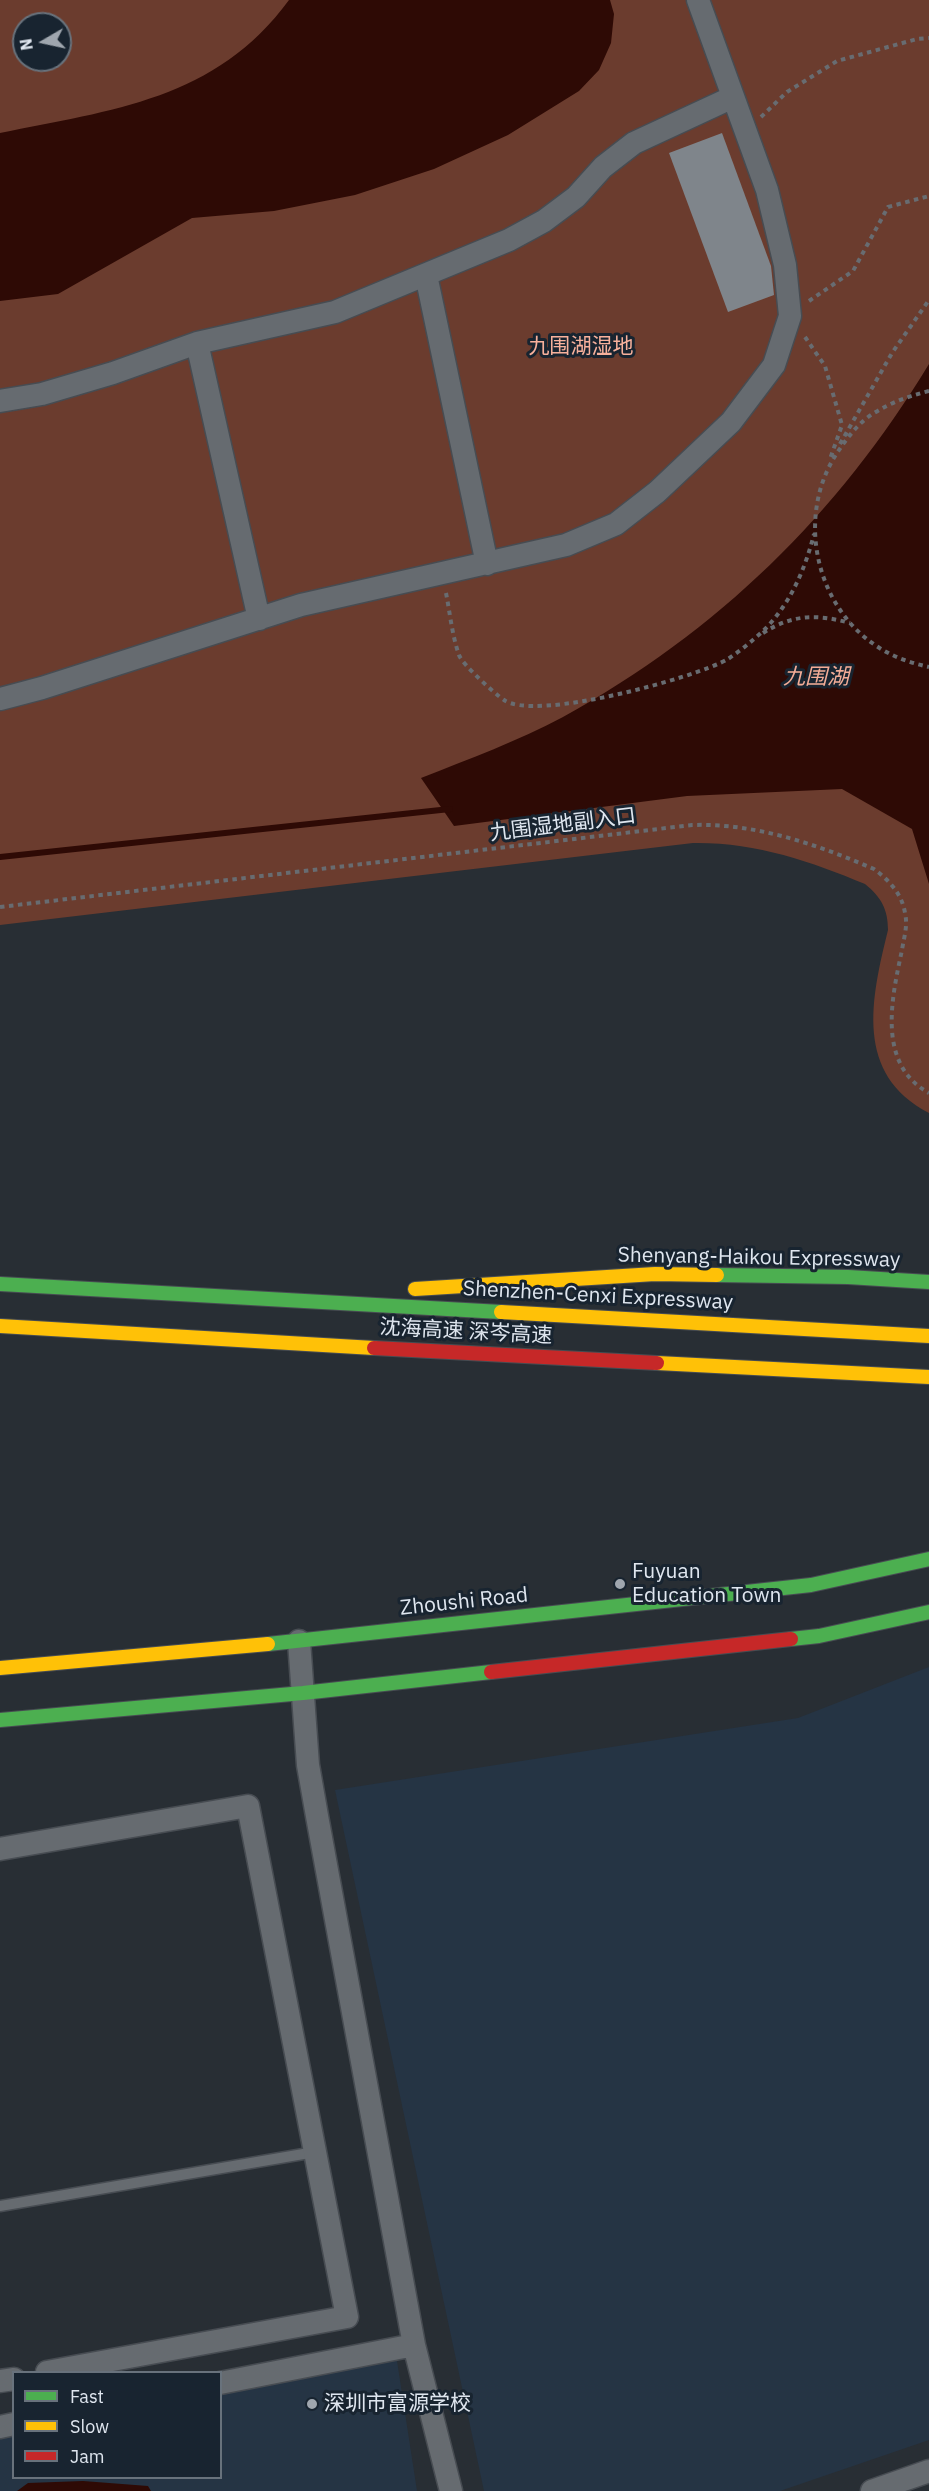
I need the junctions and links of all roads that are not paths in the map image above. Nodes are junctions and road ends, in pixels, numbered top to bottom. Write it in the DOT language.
graph roads {
  1 [pos="698,0"];
  2 [pos="733,98"];
  3 [pos="426,275"];
  4 [pos="197,343"];
  5 [pos="0,401"];
  6 [pos="487,564"];
  7 [pos="259,619"];
  8 [pos="0,699"];
  9 [pos="929,1282"];
  10 [pos="0,1284"];
  11 [pos="407,1289"];
  12 [pos="383,1291"];
  13 [pos="265,1299"];
  14 [pos="0,1326"];
  15 [pos="929,1336"];
  16 [pos="929,1377"];
  17 [pos="929,1559"];
  18 [pos="929,1612"];
  19 [pos="299,1641"];
  20 [pos="0,1668"];
  21 [pos="303,1693"];
  22 [pos="0,1720"];
  23 [pos="0,1849"];
  24 [pos="315,2152"];
  25 [pos="0,2206"];
  26 [pos="414,2345"];
  27 [pos="58,2371"];
  28 [pos="222,2383"];
  29 [pos="929,2471"];
  30 [pos="451,2491"];
  31 [pos="872,2491"];
  1 -- 2 [label="street"];
  2 -- 3 [label="street"];
  2 -- 6 [label="street"];
  3 -- 4 [label="street"];
  3 -- 6 [label="street"];
  4 -- 5 [label="street"];
  4 -- 7 [label="street"];
  6 -- 7 [label="street"];
  7 -- 8 [label="street"];
  9 -- 11 [label="main road, Shenyang-Haikou Expressway"];
  10 -- 13 [label="main road"];
  12 -- 13 [label="main road"];
  13 -- 15 [label="main road, Shenzhen-Cenxi Expressway"];
  14 -- 16 [label="main road, 沈海高速 深岑高速"];
  17 -- 19 [label="main road, Zhoushi Road"];
  18 -- 21 [label="main road"];
  19 -- 20 [label="main road, Zhoushi Road"];
  19 -- 21 [label="street"];
  21 -- 22 [label="main road"];
  21 -- 26 [label="street"];
  23 -- 24 [label="street"];
  24 -- 25 [label="lane"];
  24 -- 27 [label="street"];
  26 -- 28 [label="street"];
  26 -- 30 [label="street"];
  29 -- 31 [label="street"];
}
